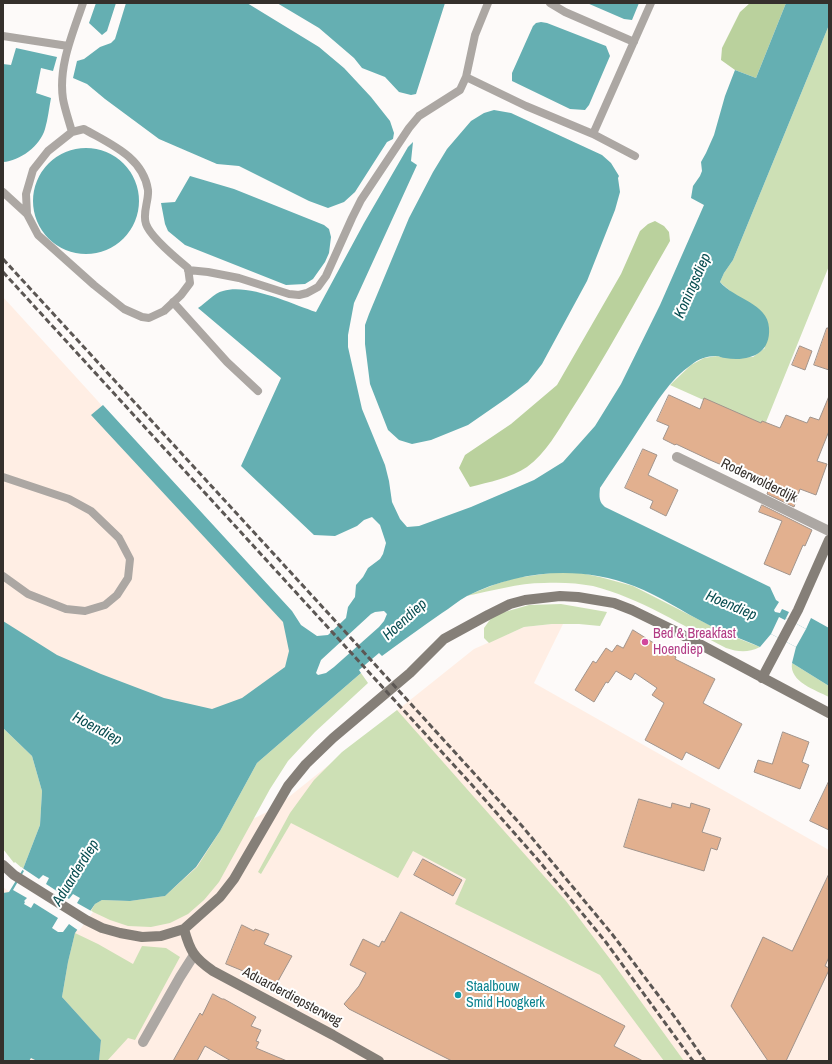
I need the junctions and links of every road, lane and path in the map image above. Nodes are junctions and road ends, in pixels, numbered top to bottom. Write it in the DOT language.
graph roads {
  1 [pos="83,3"];
  2 [pos="488,3"];
  3 [pos="550,3"];
  4 [pos="651,3"];
  5 [pos="3,36"];
  6 [pos="634,42"];
  7 [pos="68,46"];
  8 [pos="466,77"];
  9 [pos="72,132"];
  10 [pos="593,134"];
  11 [pos="635,156"];
  12 [pos="3,192"];
  13 [pos="27,214"];
  14 [pos="188,270"];
  15 [pos="173,302"];
  16 [pos="258,391"];
  17 [pos="677,457"];
  18 [pos="3,477"];
  19 [pos="829,531"];
  20 [pos="829,540"];
  21 [pos="3,576"];
  22 [pos="762,678"];
  23 [pos="829,713"];
  24 [pos="3,865"];
  25 [pos="184,929"];
  26 [pos="194,955"];
  27 [pos="143,1042"];
  28 [pos="379,1061"];
  1 -- 7 [label="lane"];
  2 -- 8 [label="lane"];
  3 -- 6 [label="lane"];
  4 -- 6 [label="lane"];
  5 -- 7 [label="lane"];
  6 -- 10 [label="lane"];
  7 -- 9 [label="lane"];
  8 -- 10 [label="lane"];
  8 -- 14 [label="lane"];
  9 -- 13 [label="lane"];
  9 -- 14 [label="lane"];
  10 -- 11 [label="lane"];
  12 -- 13 [label="lane"];
  13 -- 15 [label="lane"];
  14 -- 15 [label="lane"];
  15 -- 16 [label="lane"];
  17 -- 19 [label="street, Roderwolderdijk"];
  18 -- 21 [label="lane"];
  20 -- 22 [label="main road"];
  22 -- 23 [label="main road"];
  22 -- 25 [label="main road"];
  24 -- 25 [label="main road"];
  25 -- 26 [label="main road, Aduarderdiepsterweg"];
  26 -- 27 [label="street"];
  26 -- 28 [label="main road, Aduarderdiepsterweg"];
}
